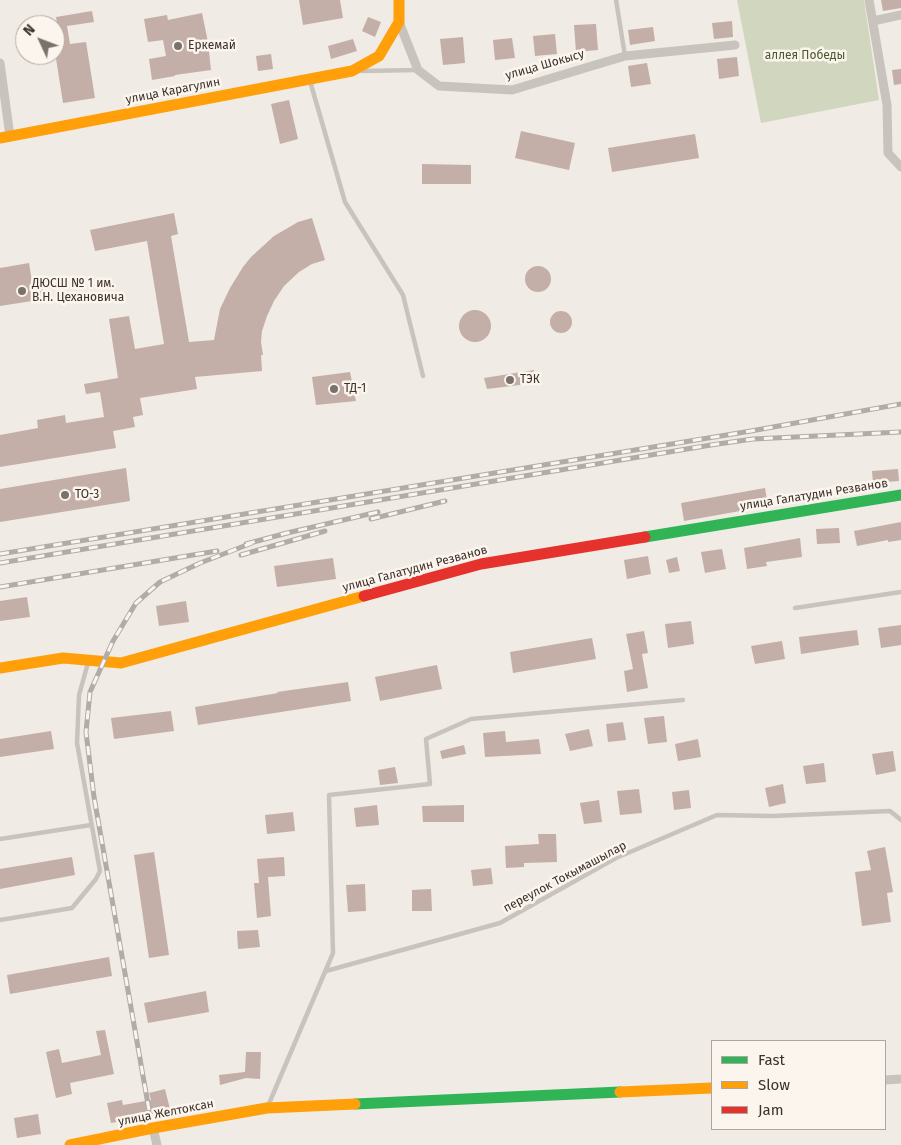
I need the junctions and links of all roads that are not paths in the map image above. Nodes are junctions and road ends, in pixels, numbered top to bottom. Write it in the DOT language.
graph roads {
  1 [pos="400,0"];
  2 [pos="616,0"];
  3 [pos="869,0"];
  4 [pos="901,15"];
  5 [pos="873,21"];
  6 [pos="399,22"];
  7 [pos="735,46"];
  8 [pos="625,56"];
  9 [pos="0,63"];
  10 [pos="418,70"];
  11 [pos="352,71"];
  12 [pos="309,79"];
  13 [pos="5,137"];
  14 [pos="901,167"];
  15 [pos="423,376"];
  16 [pos="901,495"];
  17 [pos="901,592"];
  18 [pos="795,608"];
  19 [pos="88,660"];
  20 [pos="0,668"];
  21 [pos="683,700"];
  22 [pos="901,820"];
  23 [pos="91,825"];
  24 [pos="0,840"];
  25 [pos="0,920"];
  26 [pos="326,971"];
  27 [pos="901,1079"];
  28 [pos="886,1080"];
  29 [pos="711,1088"];
  30 [pos="268,1108"];
  31 [pos="153,1128"];
  32 [pos="77,1144"];
  33 [pos="157,1145"];
  1 -- 6 [label="street"];
  2 -- 8 [label="lane"];
  3 -- 5 [label="street"];
  4 -- 5 [label="street"];
  5 -- 14 [label="street"];
  6 -- 10 [label="street, улица Шокысу"];
  6 -- 11 [label="street, улица Карагулин"];
  7 -- 8 [label="street, улица Шокысу"];
  8 -- 10 [label="street, улица Шокысу"];
  9 -- 13 [label="street"];
  10 -- 11 [label="lane"];
  11 -- 12 [label="street, улица Карагулин"];
  12 -- 13 [label="street, улица Карагулин"];
  12 -- 15 [label="lane"];
  16 -- 19 [label="street, улица Галатудин Резванов"];
  17 -- 18 [label="lane"];
  19 -- 20 [label="street, улица Галатудин Резванов"];
  19 -- 23 [label="lane"];
  21 -- 26 [label="lane"];
  22 -- 26 [label="lane, переулок Токымашылар"];
  23 -- 24 [label="lane"];
  23 -- 25 [label="lane"];
  26 -- 30 [label="lane"];
  27 -- 28 [label="street"];
  29 -- 30 [label="street, улица Желтоксан"];
  30 -- 31 [label="street, улица Желтоксан"];
  31 -- 32 [label="street, улица Желтоксан"];
  31 -- 33 [label="street"];
}
